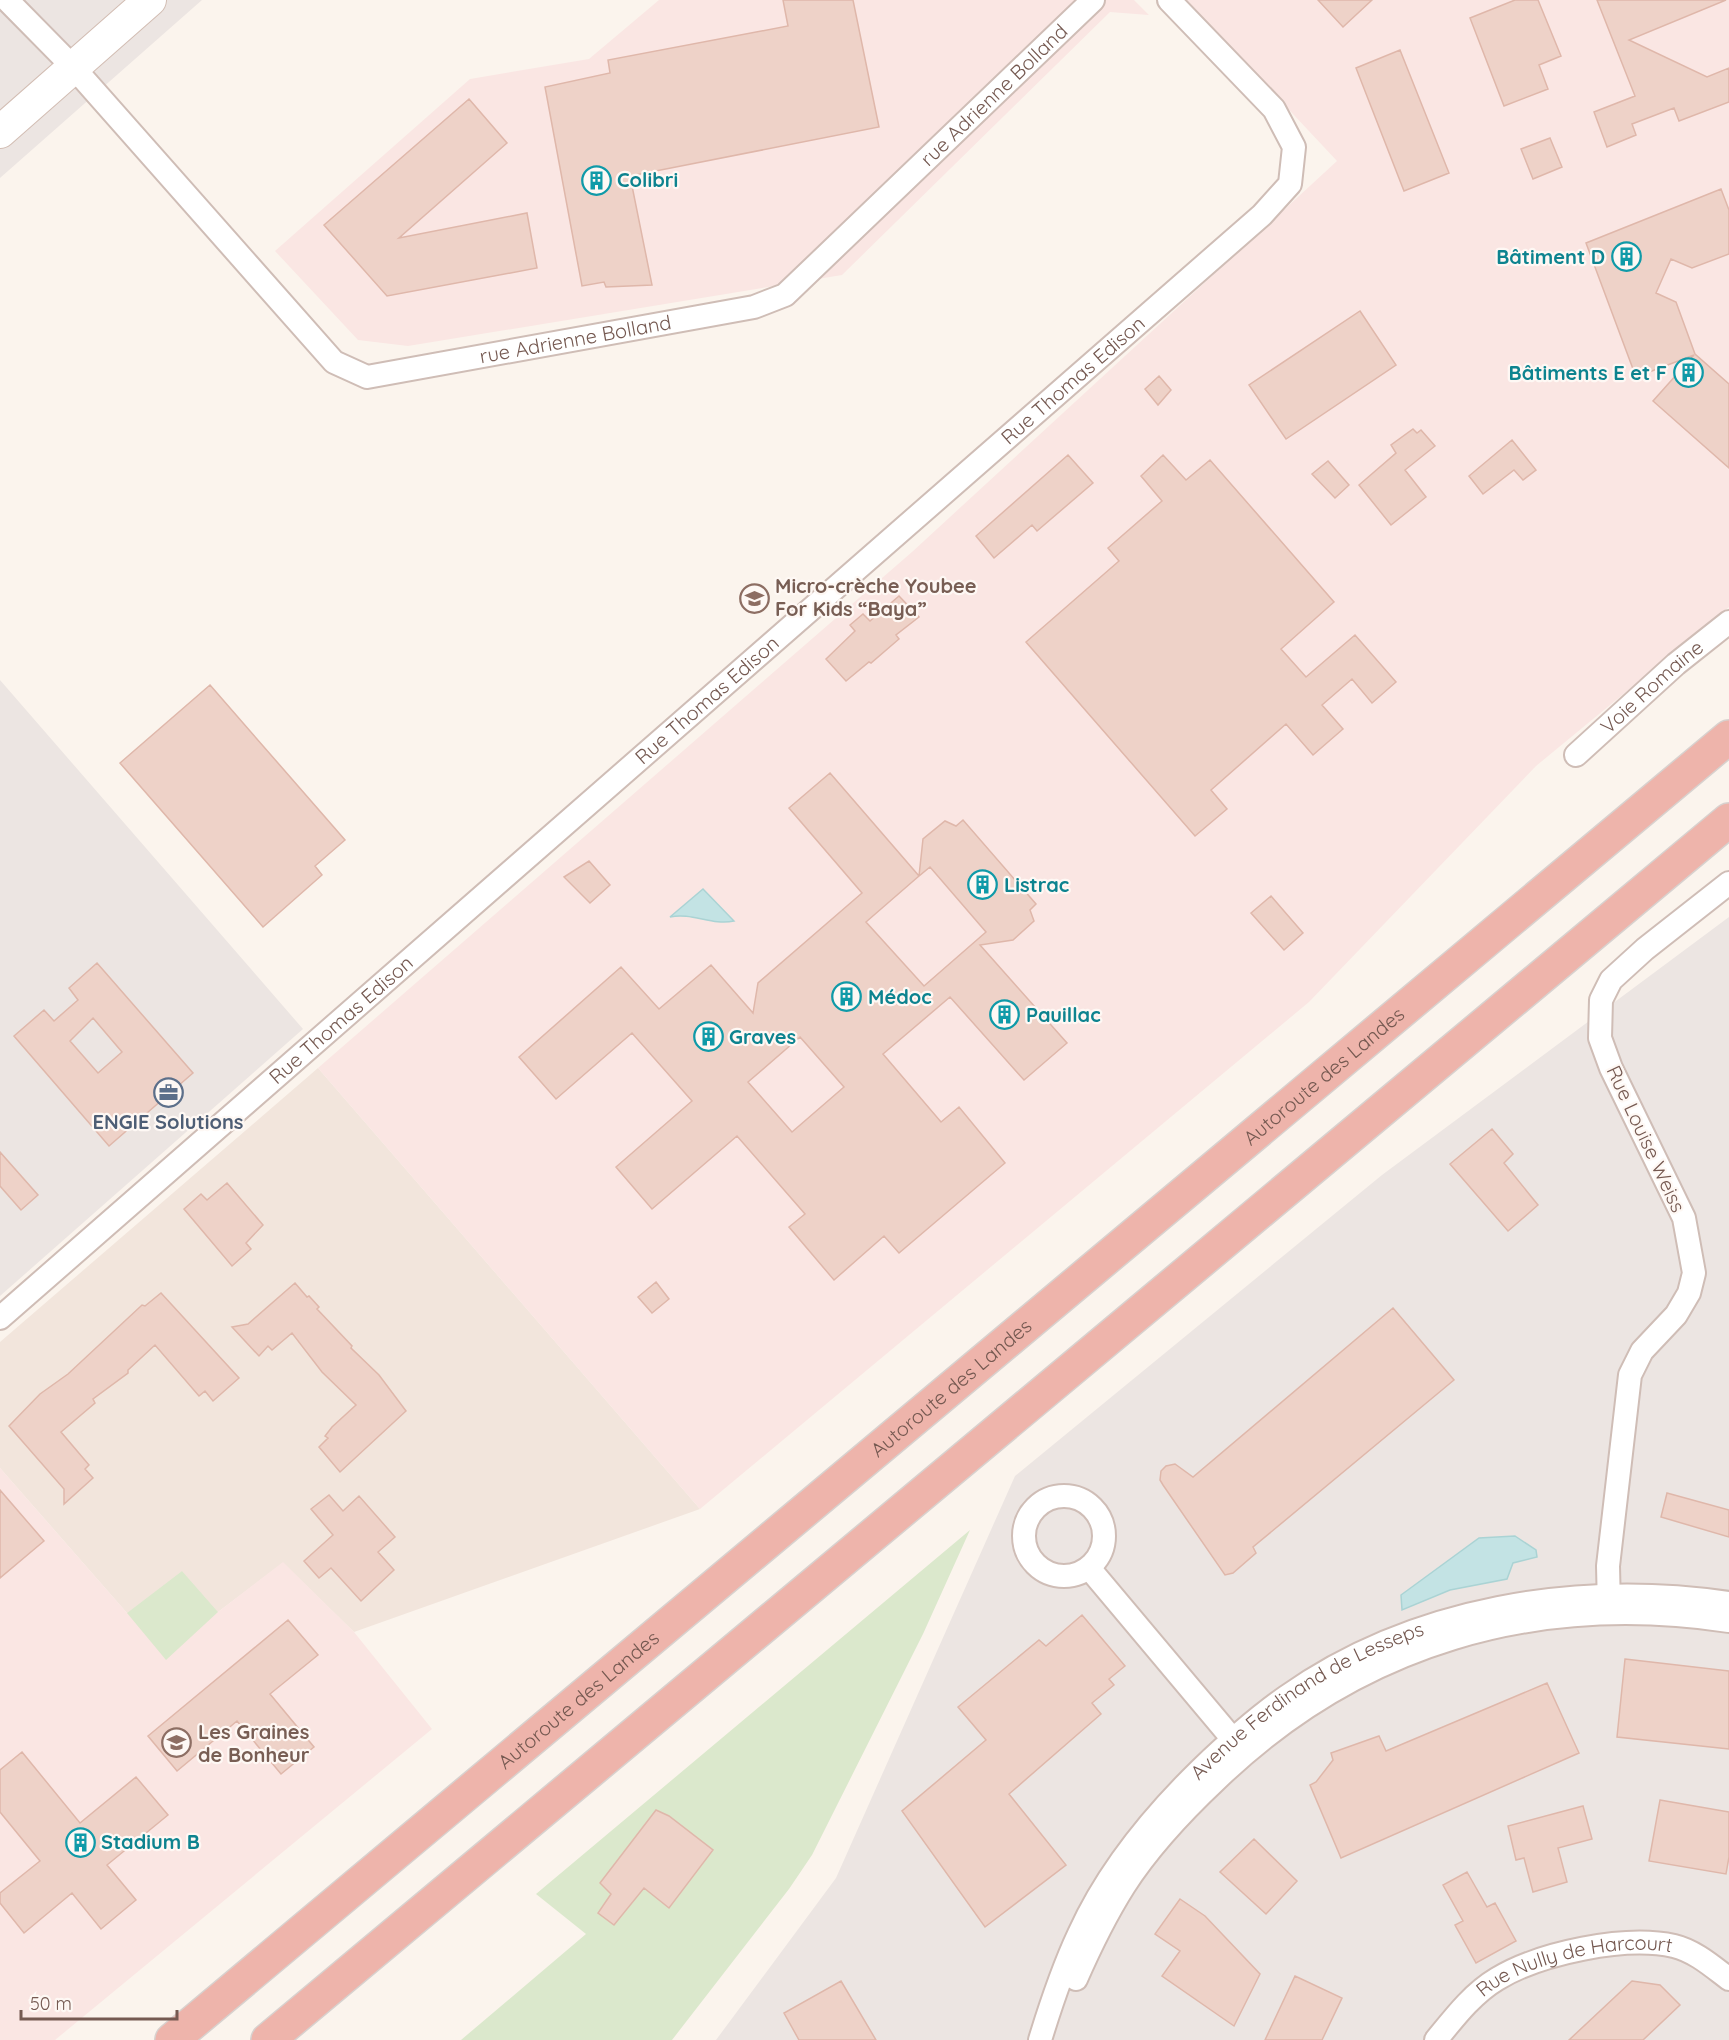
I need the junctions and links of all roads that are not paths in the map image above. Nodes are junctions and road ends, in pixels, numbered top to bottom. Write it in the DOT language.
graph roads {
  1 [pos="7,0"];
  2 [pos="150,0"];
  3 [pos="1093,0"];
  4 [pos="1169,0"];
  5 [pos="74,68"];
  6 [pos="0,132"];
  7 [pos="1729,622"];
  8 [pos="1729,715"];
  9 [pos="1729,737"];
  10 [pos="1576,755"];
  11 [pos="1729,820"];
  12 [pos="1729,836"];
  13 [pos="1729,883"];
  14 [pos="1541,977"];
  15 [pos="1300,1096"];
  16 [pos="0,1318"];
  17 [pos="1089,1568"];
  18 [pos="1609,1603"];
  19 [pos="1729,1603"];
  20 [pos="1729,1621"];
  21 [pos="1238,1746"];
  22 [pos="1729,1979"];
  23 [pos="172,2040"];
  24 [pos="268,2040"];
  25 [pos="1040,2040"];
  26 [pos="1055,2040"];
  27 [pos="1436,2040"];
  1 -- 5 [label="street, rue Adrienne Bolland"];
  2 -- 5 [label="street"];
  3 -- 5 [label="street, rue Adrienne Bolland"];
  4 -- 16 [label="street, Rue Thomas Edison"];
  5 -- 6 [label="street"];
  7 -- 10 [label="street, Voie Romaine"];
  8 -- 15 [label="highway"];
  9 -- 15 [label="highway, Autoroute des Landes"];
  11 -- 14 [label="highway"];
  12 -- 14 [label="highway"];
  13 -- 18 [label="street, Rue Louise Weiss"];
  14 -- 24 [label="highway"];
  15 -- 23 [label="highway, Autoroute des Landes"];
  17 -- 21 [label="street"];
  18 -- 19 [label="street, Avenue Ferdinand de Lesseps"];
  18 -- 20 [label="street, Avenue Ferdinand de Lesseps"];
  18 -- 21 [label="street, Avenue Ferdinand de Lesseps"];
  21 -- 25 [label="street, Avenue Ferdinand de Lesseps"];
  21 -- 26 [label="street, Avenue Ferdinand de Lesseps"];
  22 -- 27 [label="street, Rue Nully de Harcourt"];
}
